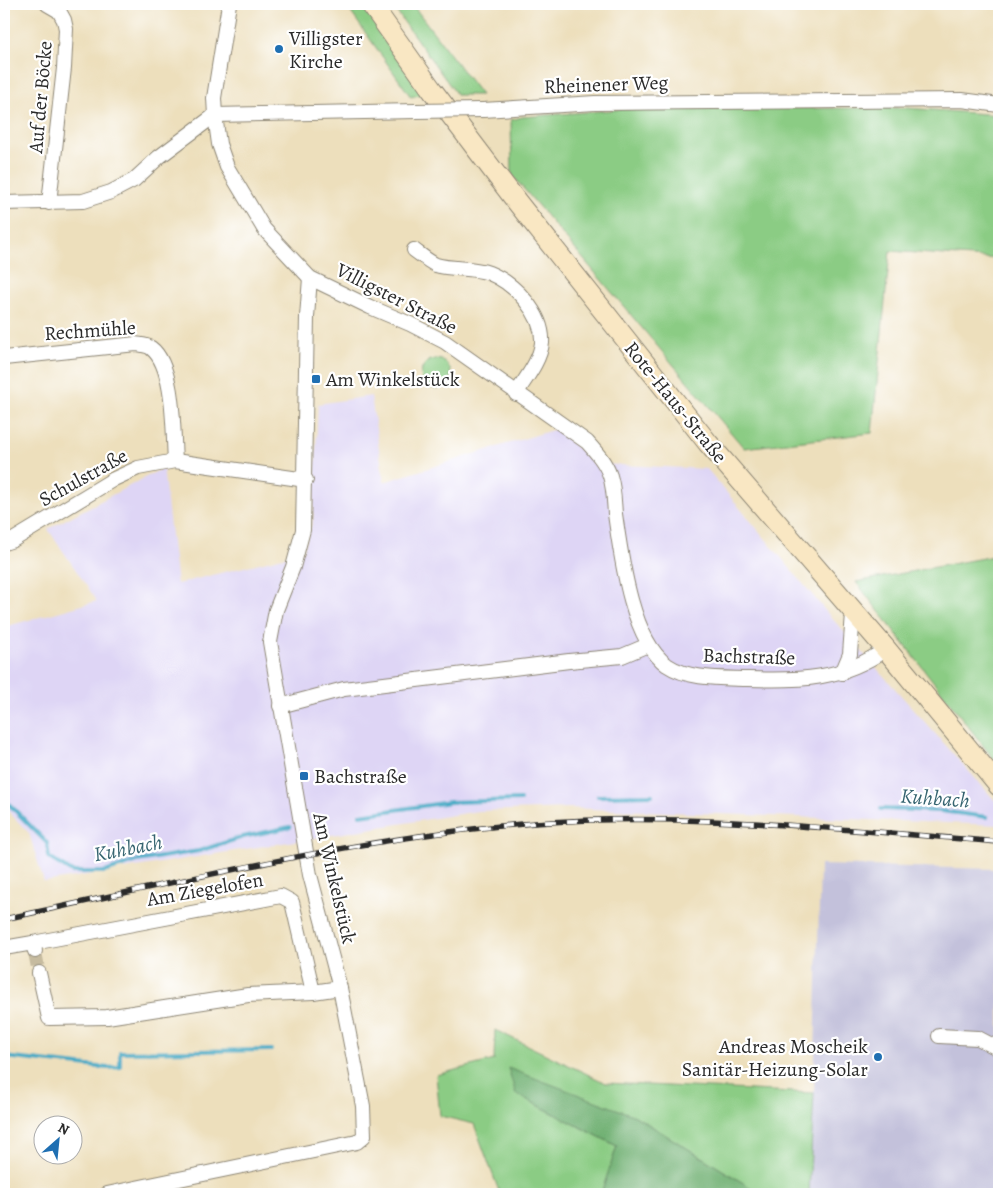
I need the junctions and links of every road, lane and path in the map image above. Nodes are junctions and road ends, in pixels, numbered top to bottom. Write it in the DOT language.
graph roads {
  1 [pos="47,4"];
  2 [pos="229,4"];
  3 [pos="371,4"];
  4 [pos="999,105"];
  5 [pos="215,115"];
  6 [pos="4,203"];
  7 [pos="49,203"];
  8 [pos="414,250"];
  9 [pos="310,278"];
  10 [pos="4,358"];
  11 [pos="516,394"];
  12 [pos="175,461"];
  13 [pos="306,480"];
  14 [pos="4,543"];
  15 [pos="853,613"];
  16 [pos="648,645"];
  17 [pos="886,649"];
  18 [pos="842,673"];
  19 [pos="280,706"];
  20 [pos="999,786"];
  21 [pos="4,948"];
  22 [pos="40,973"];
  23 [pos="340,988"];
  24 [pos="313,992"];
  25 [pos="939,1036"];
  26 [pos="999,1049"];
  27 [pos="107,1194"];
  1 -- 7 [label="street, Auf der Böcke"];
  2 -- 5 [label="street, Villigster Straße"];
  3 -- 15 [label="main road, Rote-Haus-Straße"];
  4 -- 5 [label="street, Rheinener Weg, bridge"];
  5 -- 7 [label="street"];
  5 -- 9 [label="street, Villigster Straße"];
  6 -- 7 [label="street"];
  8 -- 11 [label="street"];
  9 -- 11 [label="street, Villigster Straße"];
  9 -- 13 [label="street, Am Winkelstück"];
  10 -- 12 [label="street, Rechmühle"];
  11 -- 16 [label="street, Villigster Straße"];
  12 -- 13 [label="street, Schulstraße"];
  12 -- 14 [label="street, Schulstraße"];
  13 -- 19 [label="street, Am Winkelstück"];
  15 -- 17 [label="main road, Rote-Haus-Straße"];
  15 -- 18 [label="street"];
  16 -- 18 [label="street, Bachstraße"];
  16 -- 19 [label="street"];
  17 -- 18 [label="street, Bachstraße"];
  17 -- 20 [label="main road, Rote-Haus-Straße"];
  19 -- 23 [label="street, Am Winkelstück"];
  21 -- 24 [label="street, Am Ziegelofen"];
  22 -- 24 [label="street"];
  23 -- 24 [label="street"];
  23 -- 27 [label="street, Am Winkelstück"];
  25 -- 26 [label="street"];
}
